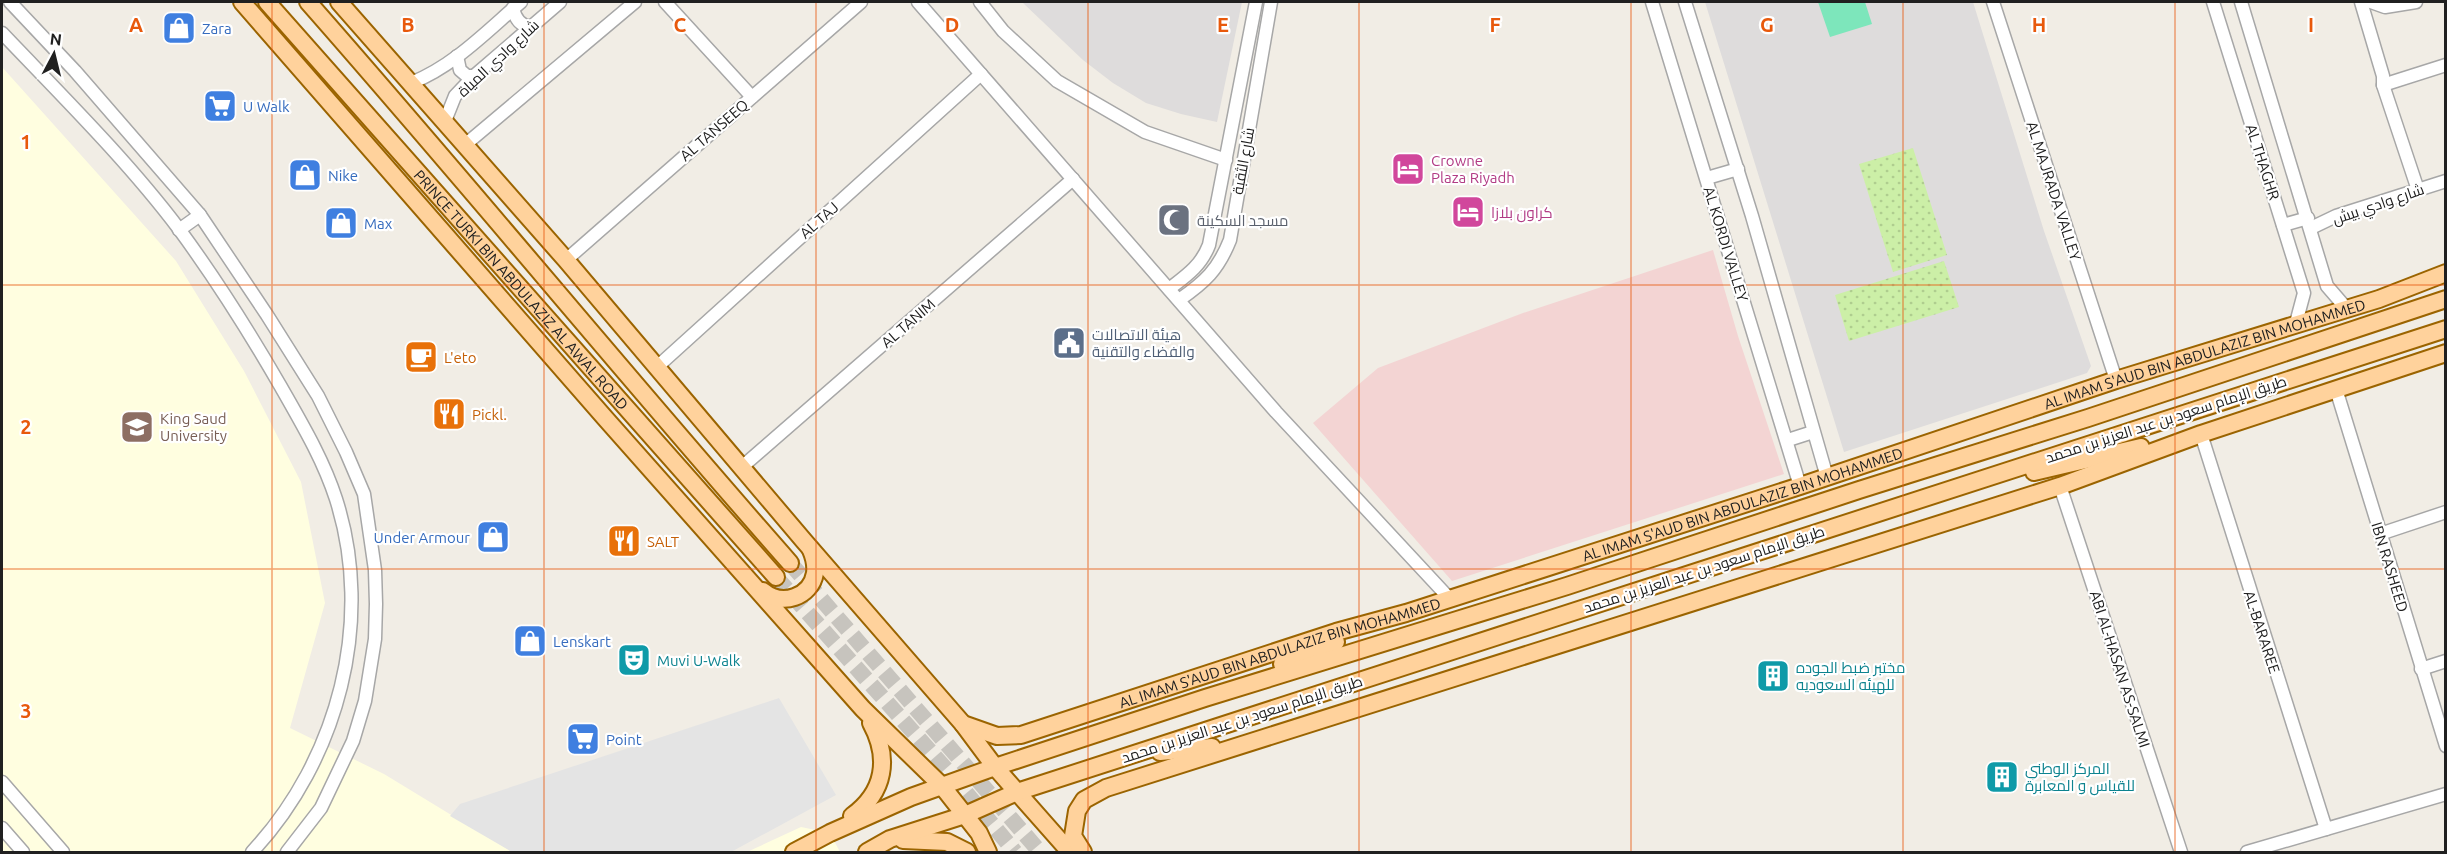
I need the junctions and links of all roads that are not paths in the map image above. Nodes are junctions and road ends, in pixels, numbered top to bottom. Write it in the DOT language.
graph roads {
  1 [pos="10,2"];
  2 [pos="242,2"];
  3 [pos="267,2"];
  4 [pos="308,2"];
  5 [pos="339,2"];
  6 [pos="560,2"];
  7 [pos="635,2"];
  8 [pos="664,2"];
  9 [pos="861,2"];
  10 [pos="918,2"];
  11 [pos="980,2"];
  12 [pos="1256,2"];
  13 [pos="1271,2"];
  14 [pos="1652,2"];
  15 [pos="1685,2"];
  16 [pos="1992,2"];
  17 [pos="2213,2"];
  18 [pos="2241,2"];
  19 [pos="2361,2"];
  20 [pos="2371,2"];
  21 [pos="2416,2"];
  22 [pos="517,5"];
  23 [pos="531,27"];
  24 [pos="2,33"];
  25 [pos="458,56"];
  26 [pos="2445,65"];
  27 [pos="981,74"];
  28 [pos="474,76"];
  29 [pos="411,82"];
  30 [pos="2383,85"];
  31 [pos="752,97"];
  32 [pos="445,121"];
  33 [pos="466,144"];
  34 [pos="1226,160"];
  35 [pos="1738,169"];
  36 [pos="1707,178"];
  37 [pos="1073,179"];
  38 [pos="2445,181"];
  39 [pos="2418,190"];
  40 [pos="200,215"];
  41 [pos="2309,223"];
  42 [pos="2283,225"];
  43 [pos="179,230"];
  44 [pos="567,260"];
  45 [pos="2445,273"];
  46 [pos="2445,285"];
  47 [pos="1169,289"];
  48 [pos="2379,298"];
  49 [pos="2445,299"];
  50 [pos="1179,300"];
  51 [pos="2346,309"];
  52 [pos="2296,323"];
  53 [pos="2445,329"];
  54 [pos="2445,344"];
  55 [pos="2445,353"];
  56 [pos="2412,363"];
  57 [pos="657,367"];
  58 [pos="2116,380"];
  59 [pos="2336,388"];
  60 [pos="1813,432"];
  61 [pos="2201,434"];
  62 [pos="1788,440"];
  63 [pos="743,466"];
  64 [pos="1827,477"];
  65 [pos="1800,486"];
  66 [pos="2060,486"];
  67 [pos="1954,488"];
  68 [pos="2445,512"];
  69 [pos="2380,534"];
  70 [pos="804,541"];
  71 [pos="790,563"];
  72 [pos="776,577"];
  73 [pos="749,579"];
  74 [pos="1449,598"];
  75 [pos="1407,613"];
  76 [pos="2445,661"];
  77 [pos="2421,669"];
  78 [pos="1205,698"];
  79 [pos="864,709"];
  80 [pos="963,724"];
  81 [pos="1253,742"];
  82 [pos="2445,746"];
  83 [pos="1132,754"];
  84 [pos="995,767"];
  85 [pos="2,782"];
  86 [pos="942,786"];
  87 [pos="1017,792"];
  88 [pos="2445,794"];
  89 [pos="965,814"];
  90 [pos="2,828"];
  91 [pos="2326,829"];
  92 [pos="830,833"];
  93 [pos="890,839"];
  94 [pos="23,852"];
  95 [pos="63,852"];
  96 [pos="252,852"];
  97 [pos="287,852"];
  98 [pos="794,852"];
  99 [pos="867,852"];
  100 [pos="968,852"];
  101 [pos="988,852"];
  102 [pos="1070,852"];
  103 [pos="1083,852"];
  104 [pos="2181,852"];
  105 [pos="2247,852"];
  1 -- 40 [label="street"];
  2 -- 73 [label="main road"];
  3 -- 72 [label="main road, PRINCE TURKI BIN ABDULAZIZ AL AWAL ROAD"];
  4 -- 71 [label="main road, PRINCE TURKI BIN ABDULAZIZ AL AWAL ROAD"];
  5 -- 29 [label="main road"];
  6 -- 23 [label="street, شارع وادي المياة"];
  7 -- 33 [label="street"];
  8 -- 31 [label="street"];
  9 -- 31 [label="street, AL TANSEEQ"];
  10 -- 27 [label="street"];
  11 -- 34 [label="street"];
  12 -- 34 [label="street, شارع الثقبة"];
  13 -- 50 [label="street, شارع الثقبة"];
  14 -- 36 [label="street, AL KORDI VALLEY"];
  15 -- 35 [label="street"];
  16 -- 58 [label="street, AL MAJRADA VALLEY"];
  17 -- 42 [label="street, AL THAGHR"];
  18 -- 41 [label="street, AL THAGHR"];
  19 -- 30 [label="street"];
  20 -- 21 [label="street"];
  22 -- 23 [label="street"];
  22 -- 25 [label="street, شارع وادي المياة"];
  23 -- 28 [label="street, شارع وادي المياة"];
  24 -- 43 [label="street"];
  25 -- 28 [label="street"];
  25 -- 29 [label="street, شارع وادي المياة"];
  26 -- 30 [label="street"];
  27 -- 37 [label="street"];
  27 -- 57 [label="street, AL TAJ"];
  28 -- 32 [label="street, شارع وادي المياة"];
  29 -- 32 [label="main road"];
  30 -- 39 [label="street"];
  31 -- 44 [label="street, AL TANSEEQ"];
  32 -- 33 [label="main road"];
  33 -- 44 [label="main road"];
  34 -- 47 [label="street, شارع الثقبة"];
  35 -- 36 [label="street"];
  35 -- 60 [label="street"];
  36 -- 62 [label="street, AL KORDI VALLEY"];
  37 -- 47 [label="street"];
  37 -- 63 [label="street, AL TANIM"];
  38 -- 39 [label="street, شارع وادي بيش"];
  39 -- 41 [label="street, شارع وادي بيش"];
  40 -- 43 [label="street"];
  40 -- 97 [label="street"];
  41 -- 42 [label="street, شارع وادي بيش"];
  41 -- 51 [label="street, AL THAGHR"];
  42 -- 52 [label="street, AL THAGHR"];
  43 -- 96 [label="street"];
  44 -- 57 [label="main road"];
  45 -- 48 [label="main road, AL IMAM S'AUD BIN ABDULAZIZ BIN MOHAMMED"];
  46 -- 48 [label="main road"];
  47 -- 50 [label="street"];
  48 -- 51 [label="main road, AL IMAM S'AUD BIN ABDULAZIZ BIN MOHAMMED"];
  49 -- 78 [label="main road, طريق الإمام سعود بن عبد العزيز بن محمد"];
  50 -- 74 [label="street"];
  51 -- 52 [label="main road, AL IMAM S'AUD BIN ABDULAZIZ BIN MOHAMMED"];
  52 -- 58 [label="main road, AL IMAM S'AUD BIN ABDULAZIZ BIN MOHAMMED"];
  53 -- 67 [label="main road, طريق الإمام سعود بن عبد العزيز بن محمد"];
  54 -- 56 [label="main road"];
  55 -- 56 [label="main road"];
  56 -- 59 [label="main road"];
  57 -- 63 [label="main road"];
  58 -- 64 [label="main road, AL IMAM S'AUD BIN ABDULAZIZ BIN MOHAMMED"];
  59 -- 61 [label="main road"];
  59 -- 69 [label="street, IBN RASHEED"];
  60 -- 62 [label="street"];
  60 -- 64 [label="street"];
  61 -- 66 [label="main road"];
  61 -- 67 [label="main road"];
  61 -- 91 [label="street, AL-BARAREE"];
  62 -- 65 [label="street, AL KORDI VALLEY"];
  63 -- 70 [label="main road"];
  64 -- 65 [label="main road, AL IMAM S'AUD BIN ABDULAZIZ BIN MOHAMMED"];
  65 -- 74 [label="main road, AL IMAM S'AUD BIN ABDULAZIZ BIN MOHAMMED"];
  66 -- 81 [label="main road"];
  66 -- 104 [label="street, ABI AL-HASAN AS-SALMI"];
  67 -- 83 [label="main road, طريق الإمام سعود بن عبد العزيز بن محمد"];
  68 -- 69 [label="street"];
  69 -- 77 [label="street, IBN RASHEED"];
  70 -- 73 [label="main road"];
  70 -- 80 [label="main road"];
  73 -- 79 [label="main road"];
  74 -- 75 [label="main road, AL IMAM S'AUD BIN ABDULAZIZ BIN MOHAMMED"];
  75 -- 78 [label="main road"];
  75 -- 80 [label="main road, AL IMAM S'AUD BIN ABDULAZIZ BIN MOHAMMED"];
  76 -- 77 [label="street"];
  77 -- 82 [label="street, IBN RASHEED"];
  78 -- 84 [label="main road, طريق الإمام سعود بن عبد العزيز بن محمد"];
  79 -- 86 [label="main road"];
  79 -- 92 [label="main road"];
  80 -- 84 [label="main road"];
  81 -- 83 [label="main road"];
  81 -- 103 [label="main road"];
  83 -- 87 [label="main road, طريق الإمام سعود بن عبد العزيز بن محمد"];
  84 -- 86 [label="main road"];
  84 -- 87 [label="main road"];
  85 -- 95 [label="street"];
  86 -- 89 [label="main road"];
  86 -- 92 [label="main road"];
  87 -- 89 [label="main road, طريق الإمام سعود بن عبد العزيز بن محمد"];
  87 -- 102 [label="main road"];
  88 -- 91 [label="street"];
  89 -- 93 [label="main road"];
  89 -- 101 [label="main road"];
  90 -- 94 [label="street"];
  91 -- 105 [label="street"];
  92 -- 98 [label="main road"];
  93 -- 99 [label="main road"];
  93 -- 100 [label="main road"];
}
